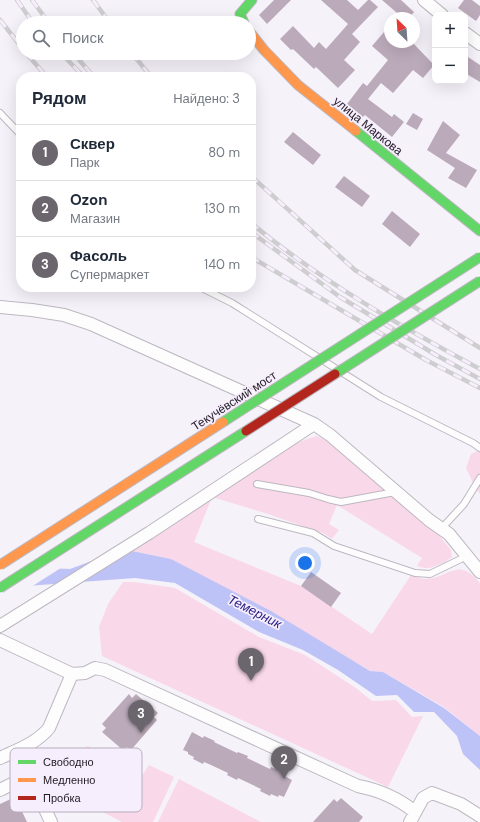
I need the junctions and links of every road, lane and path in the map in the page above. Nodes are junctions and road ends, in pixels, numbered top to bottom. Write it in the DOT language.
graph roads {
  1 [pos="252,0"];
  2 [pos="424,0"];
  3 [pos="438,12"];
  4 [pos="241,16"];
  5 [pos="468,35"];
  6 [pos="256,40"];
  7 [pos="480,44"];
  8 [pos="0,113"];
  9 [pos="16,130"];
  10 [pos="480,231"];
  11 [pos="480,257"];
  12 [pos="480,281"];
  13 [pos="210,292"];
  14 [pos="0,307"];
  15 [pos="314,424"];
  16 [pos="480,448"];
  17 [pos="480,478"];
  18 [pos="257,484"];
  19 [pos="397,492"];
  20 [pos="258,520"];
  21 [pos="442,529"];
  22 [pos="467,556"];
  23 [pos="0,565"];
  24 [pos="480,572"];
  25 [pos="0,588"];
  26 [pos="0,626"];
  27 [pos="0,640"];
  28 [pos="72,674"];
  29 [pos="21,748"];
  30 [pos="10,753"];
  31 [pos="0,758"];
  32 [pos="10,785"];
  33 [pos="0,790"];
  34 [pos="46,812"];
  35 [pos="480,816"];
  36 [pos="413,817"];
  37 [pos="51,822"];
  1 -- 4 [label="main road"];
  2 -- 3 [label="street"];
  5 -- 7 [label="street"];
  6 -- 10 [label="main road, улица Маркова"];
  8 -- 9 [label="lane"];
  11 -- 23 [label="main road, Текучёвский мост, bridge"];
  12 -- 25 [label="main road, bridge"];
  13 -- 16 [label="lane"];
  14 -- 15 [label="street"];
  15 -- 19 [label="street"];
  15 -- 26 [label="street"];
  17 -- 21 [label="lane"];
  18 -- 19 [label="lane"];
  19 -- 21 [label="street"];
  20 -- 22 [label="lane"];
  21 -- 22 [label="street"];
  22 -- 24 [label="street"];
  27 -- 28 [label="street"];
  28 -- 29 [label="street"];
  28 -- 36 [label="street"];
  30 -- 31 [label="street"];
  32 -- 33 [label="street"];
  34 -- 37 [label="street"];
  35 -- 36 [label="street"];
}
